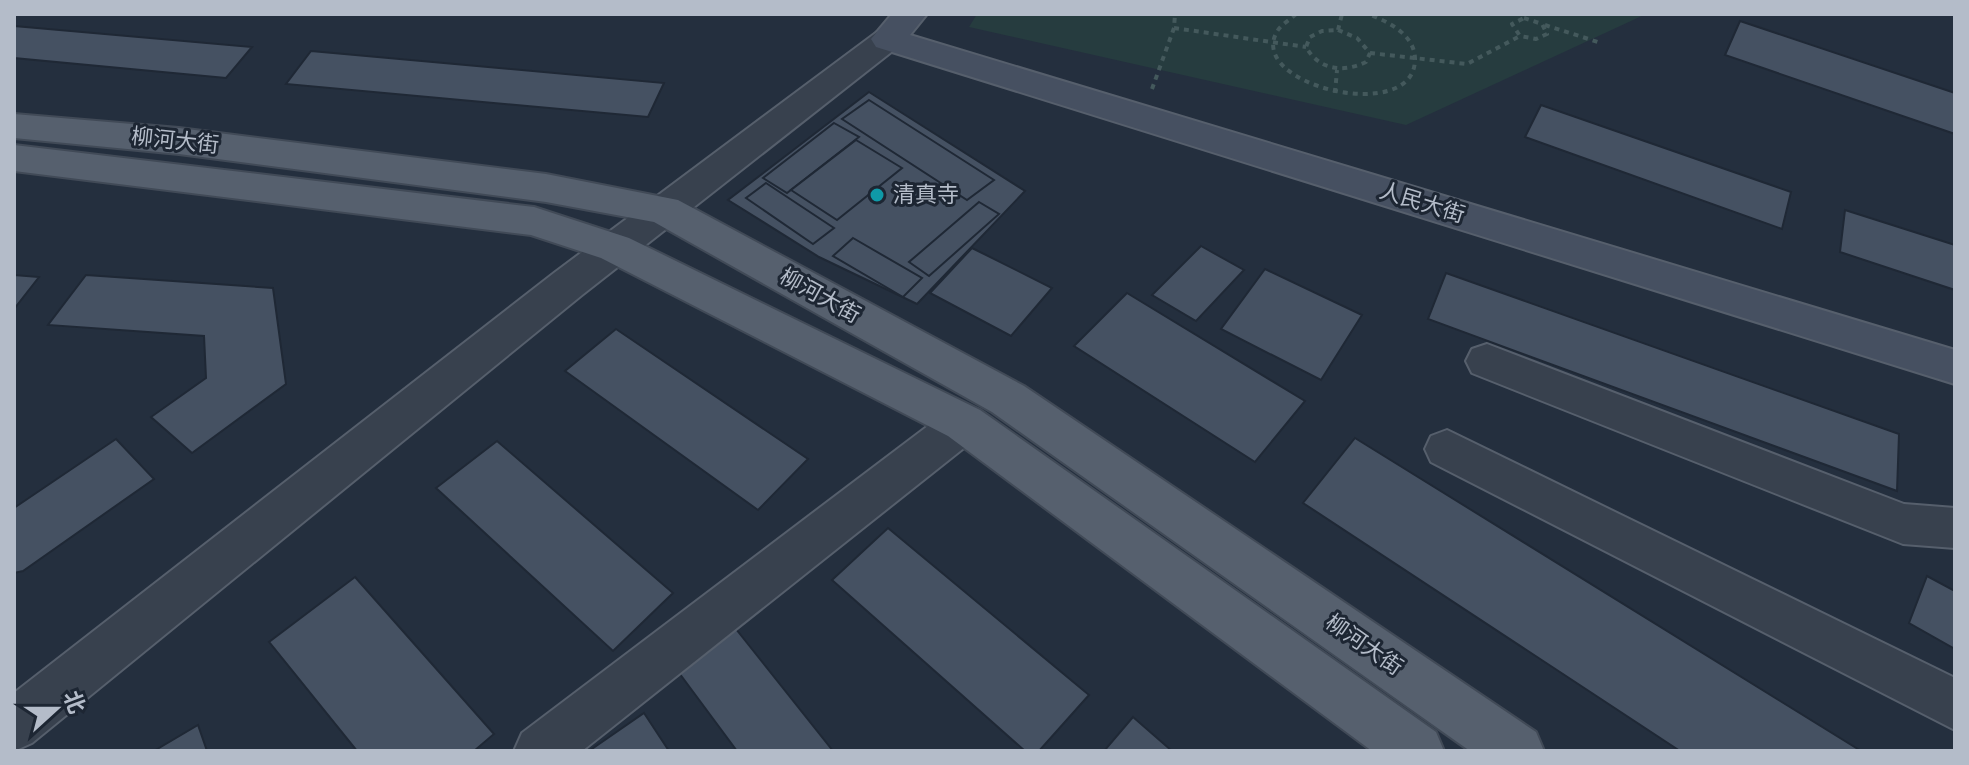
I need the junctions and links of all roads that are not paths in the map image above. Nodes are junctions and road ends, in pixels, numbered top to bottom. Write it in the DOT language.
graph roads {
  1 [pos="901,24"];
  2 [pos="14,126"];
  3 [pos="14,158"];
  4 [pos="664,210"];
  5 [pos="615,248"];
  6 [pos="1955,339"];
  7 [pos="1487,361"];
  8 [pos="1955,367"];
  9 [pos="964,423"];
  10 [pos="1447,449"];
  11 [pos="1955,528"];
  12 [pos="1955,705"];
  13 [pos="14,725"];
  14 [pos="540,751"];
  15 [pos="1417,751"];
  16 [pos="1517,751"];
  1 -- 4 [label="street"];
  1 -- 6 [label="street, 人民大街"];
  1 -- 8 [label="street, 人民大街"];
  2 -- 4 [label="main road, 柳河大街"];
  3 -- 5 [label="main road, 柳河大街"];
  4 -- 5 [label="street"];
  4 -- 16 [label="main road, 柳河大街"];
  5 -- 9 [label="main road, 柳河大街"];
  5 -- 13 [label="street"];
  7 -- 11 [label="street"];
  9 -- 14 [label="street"];
  9 -- 15 [label="main road, 柳河大街"];
  10 -- 12 [label="street"];
}
